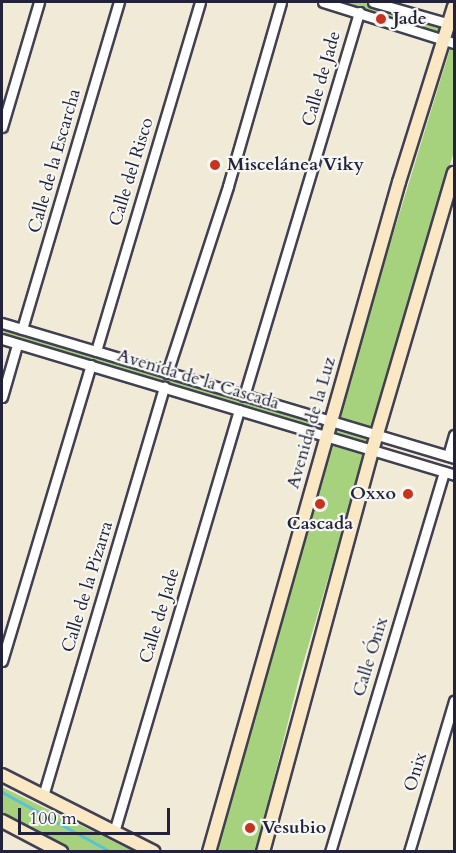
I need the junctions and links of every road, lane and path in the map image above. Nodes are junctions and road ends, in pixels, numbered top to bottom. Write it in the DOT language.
graph roads {
  1 [pos="39,2"];
  2 [pos="119,2"];
  3 [pos="200,2"];
  4 [pos="281,2"];
  5 [pos="323,2"];
  6 [pos="373,2"];
  7 [pos="454,6"];
  8 [pos="359,12"];
  9 [pos="452,24"];
  10 [pos="449,41"];
  11 [pos="2,127"];
  12 [pos="454,173"];
  13 [pos="2,323"];
  14 [pos="22,329"];
  15 [pos="2,339"];
  16 [pos="17,345"];
  17 [pos="96,351"];
  18 [pos="91,365"];
  19 [pos="167,373"];
  20 [pos="164,387"];
  21 [pos="244,396"];
  22 [pos="2,397"];
  23 [pos="239,410"];
  24 [pos="332,422"];
  25 [pos="373,434"];
  26 [pos="454,435"];
  27 [pos="328,436"];
  28 [pos="367,449"];
  29 [pos="451,457"];
  30 [pos="444,472"];
  31 [pos="454,475"];
  32 [pos="2,661"];
  33 [pos="454,701"];
  34 [pos="2,775"];
  35 [pos="43,796"];
  36 [pos="2,821"];
  37 [pos="114,832"];
  38 [pos="62,852"];
  39 [pos="154,852"];
  40 [pos="209,852"];
  41 [pos="263,852"];
  42 [pos="330,852"];
  43 [pos="409,852"];
  1 -- 11 [label="street"];
  2 -- 14 [label="street, Calle de la Escarcha"];
  3 -- 17 [label="street, Calle del Risco"];
  4 -- 19 [label="street"];
  5 -- 8 [label="street"];
  6 -- 9 [label="street"];
  7 -- 9 [label="main road, Avenida de la Luz"];
  8 -- 10 [label="street"];
  8 -- 21 [label="street, Calle de Jade"];
  9 -- 10 [label="main road, Avenida de la Luz"];
  10 -- 24 [label="main road, Avenida de la Luz"];
  12 -- 25 [label="main road"];
  13 -- 14 [label="street, Avenida de la Cascada"];
  14 -- 17 [label="street, Avenida de la Cascada"];
  15 -- 16 [label="street, Avenida de la Cascada"];
  16 -- 18 [label="street, Avenida de la Cascada"];
  16 -- 22 [label="street"];
  17 -- 19 [label="street, Avenida de la Cascada"];
  18 -- 20 [label="street, Avenida de la Cascada"];
  18 -- 32 [label="street"];
  19 -- 21 [label="street, Avenida de la Cascada"];
  20 -- 23 [label="street, Avenida de la Cascada"];
  20 -- 35 [label="street, Calle de la Pizarra"];
  21 -- 24 [label="street, Avenida de la Cascada"];
  23 -- 27 [label="street, Avenida de la Cascada"];
  23 -- 37 [label="street, Calle de Jade"];
  24 -- 25 [label="street, Avenida de la Cascada"];
  24 -- 27 [label="main road, Avenida de la Luz"];
  25 -- 28 [label="main road"];
  25 -- 29 [label="street, Avenida de la Cascada"];
  26 -- 29 [label="street"];
  27 -- 28 [label="street, Avenida de la Cascada"];
  27 -- 40 [label="main road, Avenida de la Luz"];
  28 -- 30 [label="street, Avenida de la Cascada"];
  28 -- 41 [label="main road"];
  30 -- 31 [label="street, Avenida de la Cascada"];
  30 -- 42 [label="street, Calle Ónix"];
  33 -- 43 [label="street, Onix"];
  34 -- 35 [label="main road"];
  35 -- 37 [label="main road"];
  36 -- 38 [label="main road"];
  37 -- 39 [label="main road"];
}
